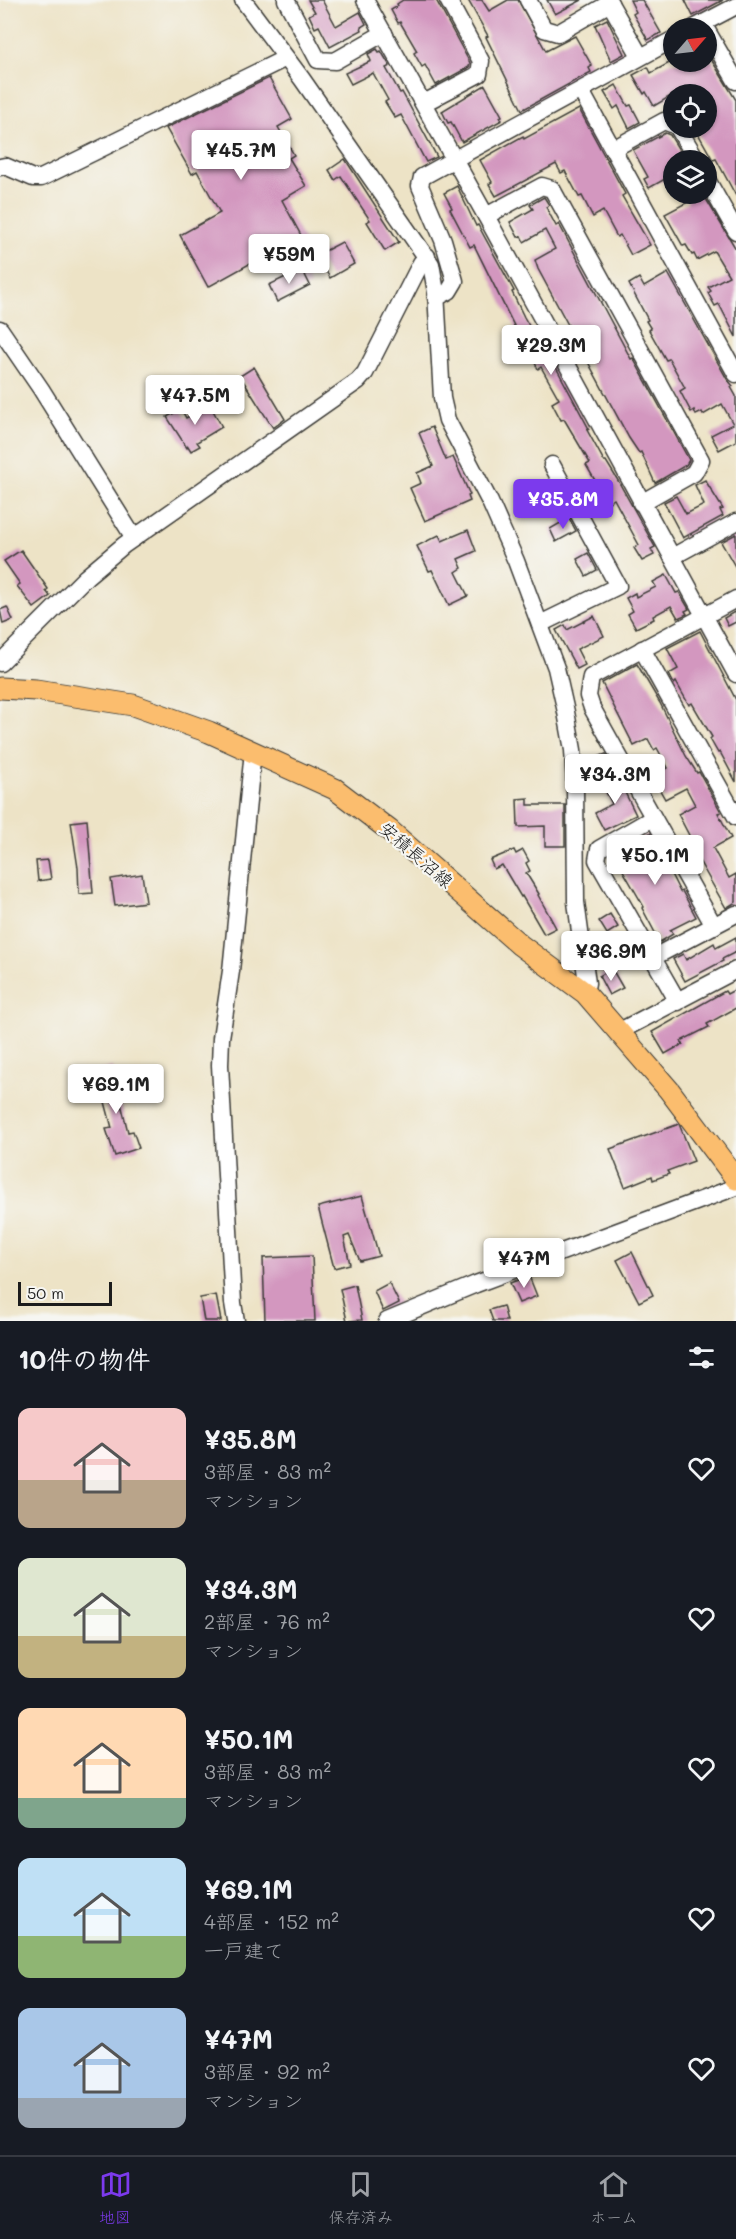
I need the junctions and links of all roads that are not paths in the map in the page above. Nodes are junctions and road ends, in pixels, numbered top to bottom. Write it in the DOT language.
graph roads {
  1 [pos="243,0"];
  2 [pos="286,0"];
  3 [pos="365,0"];
  4 [pos="448,0"];
  5 [pos="528,0"];
  6 [pos="609,2"];
  7 [pos="736,6"];
  8 [pos="717,18"];
  9 [pos="384,33"];
  10 [pos="663,44"];
  11 [pos="717,50"];
  12 [pos="640,56"];
  13 [pos="286,58"];
  14 [pos="736,81"];
  15 [pos="581,91"];
  16 [pos="424,102"];
  17 [pos="663,122"];
  18 [pos="613,149"];
  19 [pos="454,159"];
  20 [pos="0,167"];
  21 [pos="717,197"];
  22 [pos="486,216"];
  23 [pos="736,231"];
  24 [pos="427,256"];
  25 [pos="436,298"];
  26 [pos="0,329"];
  27 [pos="736,374"];
  28 [pos="552,465"];
  29 [pos="641,502"];
  30 [pos="736,522"];
  31 [pos="134,537"];
  32 [pos="672,557"];
  33 [pos="736,599"];
  34 [pos="704,616"];
  35 [pos="540,624"];
  36 [pos="642,650"];
  37 [pos="0,663"];
  38 [pos="736,674"];
  39 [pos="0,688"];
  40 [pos="253,751"];
  41 [pos="736,817"];
  42 [pos="653,818"];
  43 [pos="736,914"];
  44 [pos="714,926"];
  45 [pos="652,958"];
  46 [pos="736,970"];
  47 [pos="585,993"];
  48 [pos="678,1002"];
  49 [pos="618,1032"];
  50 [pos="736,1179"];
  51 [pos="736,1187"];
  52 [pos="236,1321"];
  53 [pos="387,1321"];
  1 -- 13 [label="street"];
  2 -- 9 [label="street"];
  3 -- 9 [label="street"];
  4 -- 16 [label="street"];
  5 -- 6 [label="street"];
  6 -- 12 [label="street"];
  7 -- 8 [label="street"];
  9 -- 16 [label="street"];
  10 -- 12 [label="street"];
  11 -- 14 [label="street"];
  12 -- 15 [label="street"];
  13 -- 20 [label="street"];
  13 -- 24 [label="street"];
  15 -- 18 [label="street"];
  15 -- 19 [label="street"];
  16 -- 19 [label="street"];
  17 -- 18 [label="street"];
  18 -- 27 [label="street"];
  19 -- 22 [label="street"];
  19 -- 25 [label="street"];
  21 -- 23 [label="street"];
  22 -- 29 [label="street"];
  22 -- 29 [label="street"];
  24 -- 25 [label="street"];
  24 -- 31 [label="street"];
  25 -- 35 [label="street"];
  26 -- 31 [label="street"];
  28 -- 35 [label="street"];
  29 -- 32 [label="street"];
  30 -- 32 [label="street"];
  31 -- 37 [label="street"];
  32 -- 34 [label="street"];
  33 -- 34 [label="street"];
  34 -- 36 [label="street"];
  34 -- 38 [label="street"];
  35 -- 47 [label="street"];
  36 -- 41 [label="street"];
  36 -- 42 [label="street"];
  39 -- 40 [label="main road, 安積長沼線"];
  40 -- 47 [label="main road, 安積長沼線"];
  40 -- 52 [label="street"];
  42 -- 44 [label="street"];
  42 -- 45 [label="street"];
  43 -- 44 [label="street"];
  44 -- 45 [label="street"];
  45 -- 48 [label="street"];
  46 -- 48 [label="street"];
  47 -- 49 [label="main road, 安積長沼線"];
  48 -- 49 [label="street"];
  49 -- 50 [label="main road, 安積長沼線"];
  51 -- 53 [label="street"];
}
